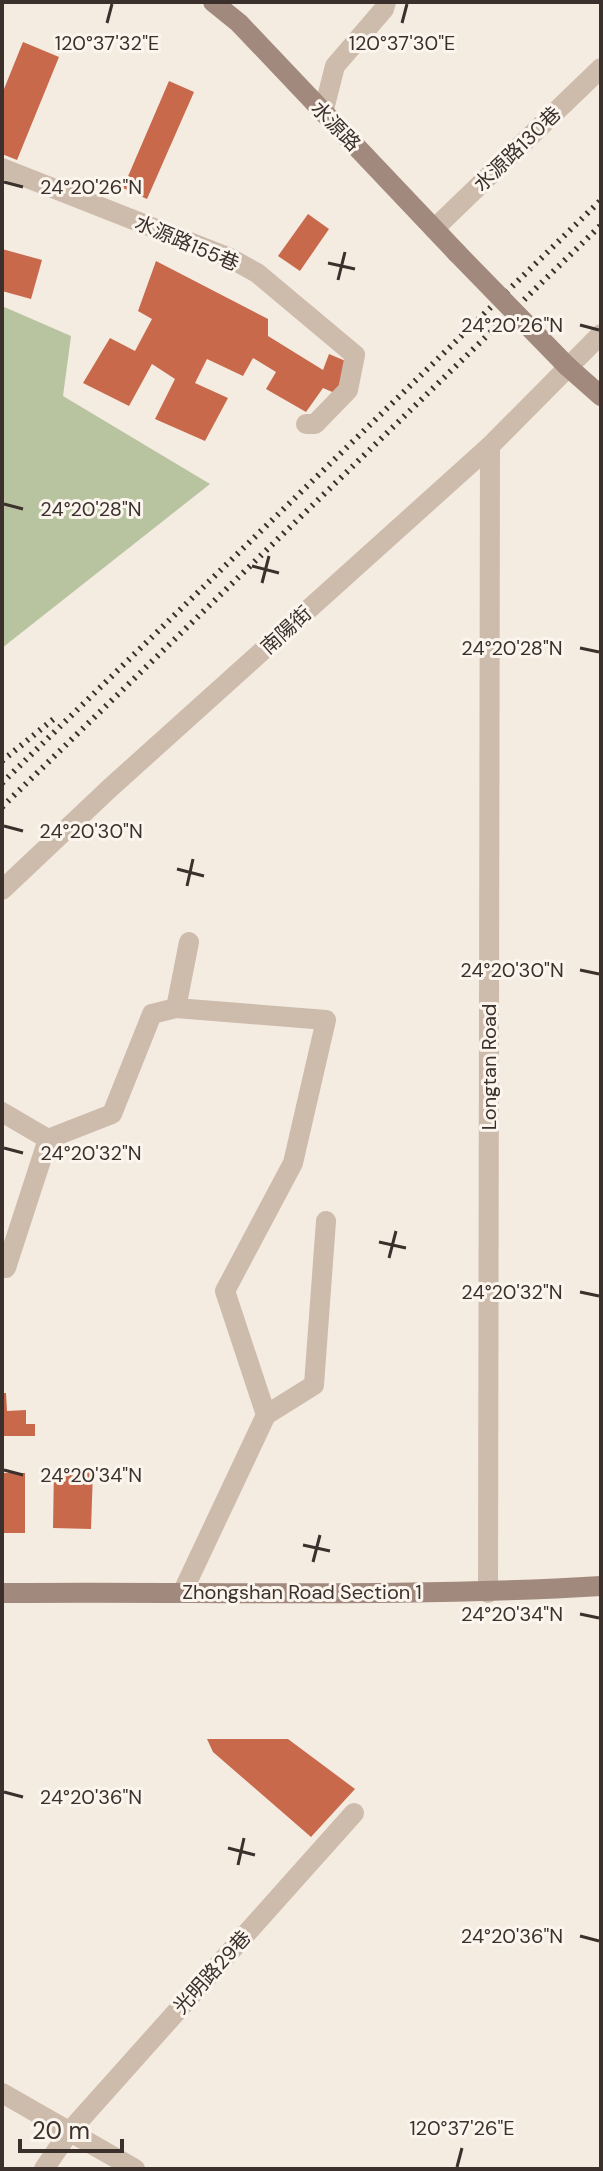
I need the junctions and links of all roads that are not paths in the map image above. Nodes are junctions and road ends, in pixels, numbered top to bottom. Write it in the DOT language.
graph roads {
  1 [pos="213,2"];
  2 [pos="386,2"];
  3 [pos="601,68"];
  4 [pos="323,113"];
  5 [pos="2,168"];
  6 [pos="434,229"];
  7 [pos="601,334"];
  8 [pos="567,366"];
  9 [pos="601,396"];
  10 [pos="306,424"];
  11 [pos="490,446"];
  12 [pos="2,890"];
  13 [pos="189,942"];
  14 [pos="176,1008"];
  15 [pos="2,1112"];
  16 [pos="48,1139"];
  17 [pos="326,1221"];
  18 [pos="6,1268"];
  19 [pos="266,1415"];
  20 [pos="601,1586"];
  21 [pos="183,1591"];
  22 [pos="2,1593"];
  23 [pos="488,1593"];
  24 [pos="354,1813"];
  25 [pos="2,2093"];
  26 [pos="70,2131"];
  27 [pos="44,2169"];
  28 [pos="135,2169"];
  1 -- 4 [label="main road, 水源路"];
  2 -- 4 [label="street"];
  3 -- 6 [label="street, 水源路130巷"];
  4 -- 6 [label="main road, 水源路"];
  5 -- 10 [label="street, 水源路155巷"];
  6 -- 8 [label="main road, 水源路, bridge"];
  7 -- 8 [label="street, 南陽街"];
  8 -- 9 [label="main road, 水源路"];
  8 -- 11 [label="street, 南陽街"];
  11 -- 12 [label="street, 南陽街"];
  11 -- 23 [label="street, Longtan Road"];
  13 -- 14 [label="street"];
  14 -- 16 [label="street"];
  14 -- 19 [label="street"];
  15 -- 16 [label="street"];
  16 -- 18 [label="street"];
  17 -- 19 [label="street"];
  19 -- 21 [label="street"];
  20 -- 23 [label="main road, Zhongshan Road Section 1"];
  21 -- 22 [label="main road, Zhongshan Road Section 1"];
  21 -- 23 [label="main road, Zhongshan Road Section 1"];
  24 -- 26 [label="street, 光明路29巷"];
  25 -- 26 [label="street"];
  26 -- 27 [label="street, 光明路29巷"];
  26 -- 28 [label="street"];
}
